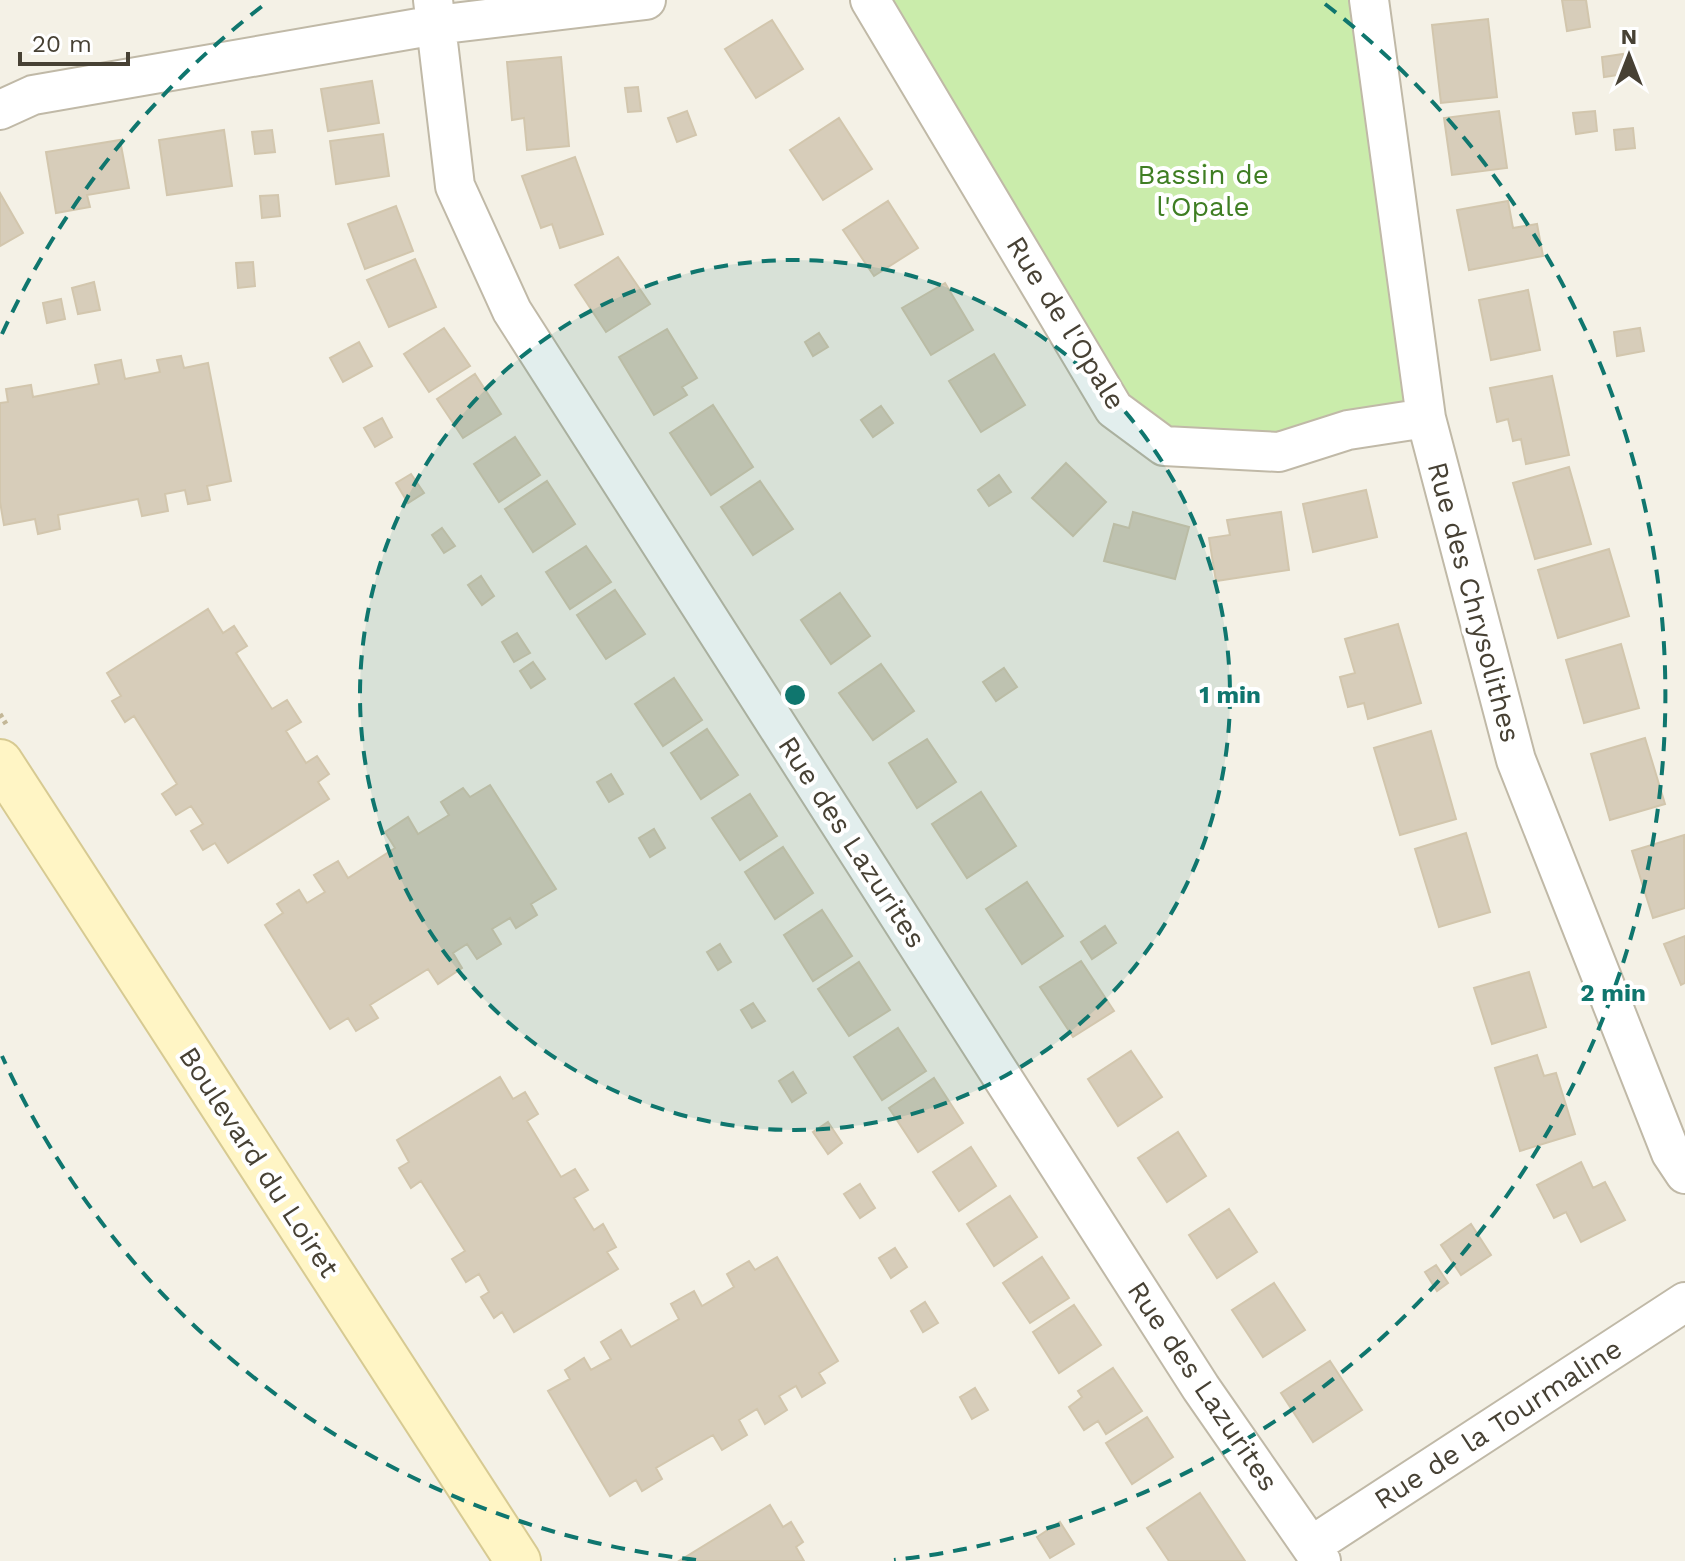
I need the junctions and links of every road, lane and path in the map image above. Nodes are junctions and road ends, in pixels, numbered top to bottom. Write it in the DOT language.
graph roads {
  1 [pos="646,0"];
  2 [pos="870,0"];
  3 [pos="1369,0"];
  4 [pos="434,13"];
  5 [pos="0,110"];
  6 [pos="1426,418"];
  7 [pos="0,762"];
  8 [pos="1685,1174"];
  9 [pos="1685,1302"];
  10 [pos="1316,1553"];
  11 [pos="518,1561"];
  1 -- 4 [label="street"];
  2 -- 6 [label="street, Rue de l'Opale"];
  3 -- 6 [label="street, Rue des Chrysolithes"];
  4 -- 5 [label="street"];
  4 -- 10 [label="street, Rue des Lazurites"];
  6 -- 8 [label="street, Rue des Chrysolithes"];
  7 -- 11 [label="street, Boulevard du Loiret"];
  9 -- 10 [label="street, Rue de la Tourmaline"];
}
